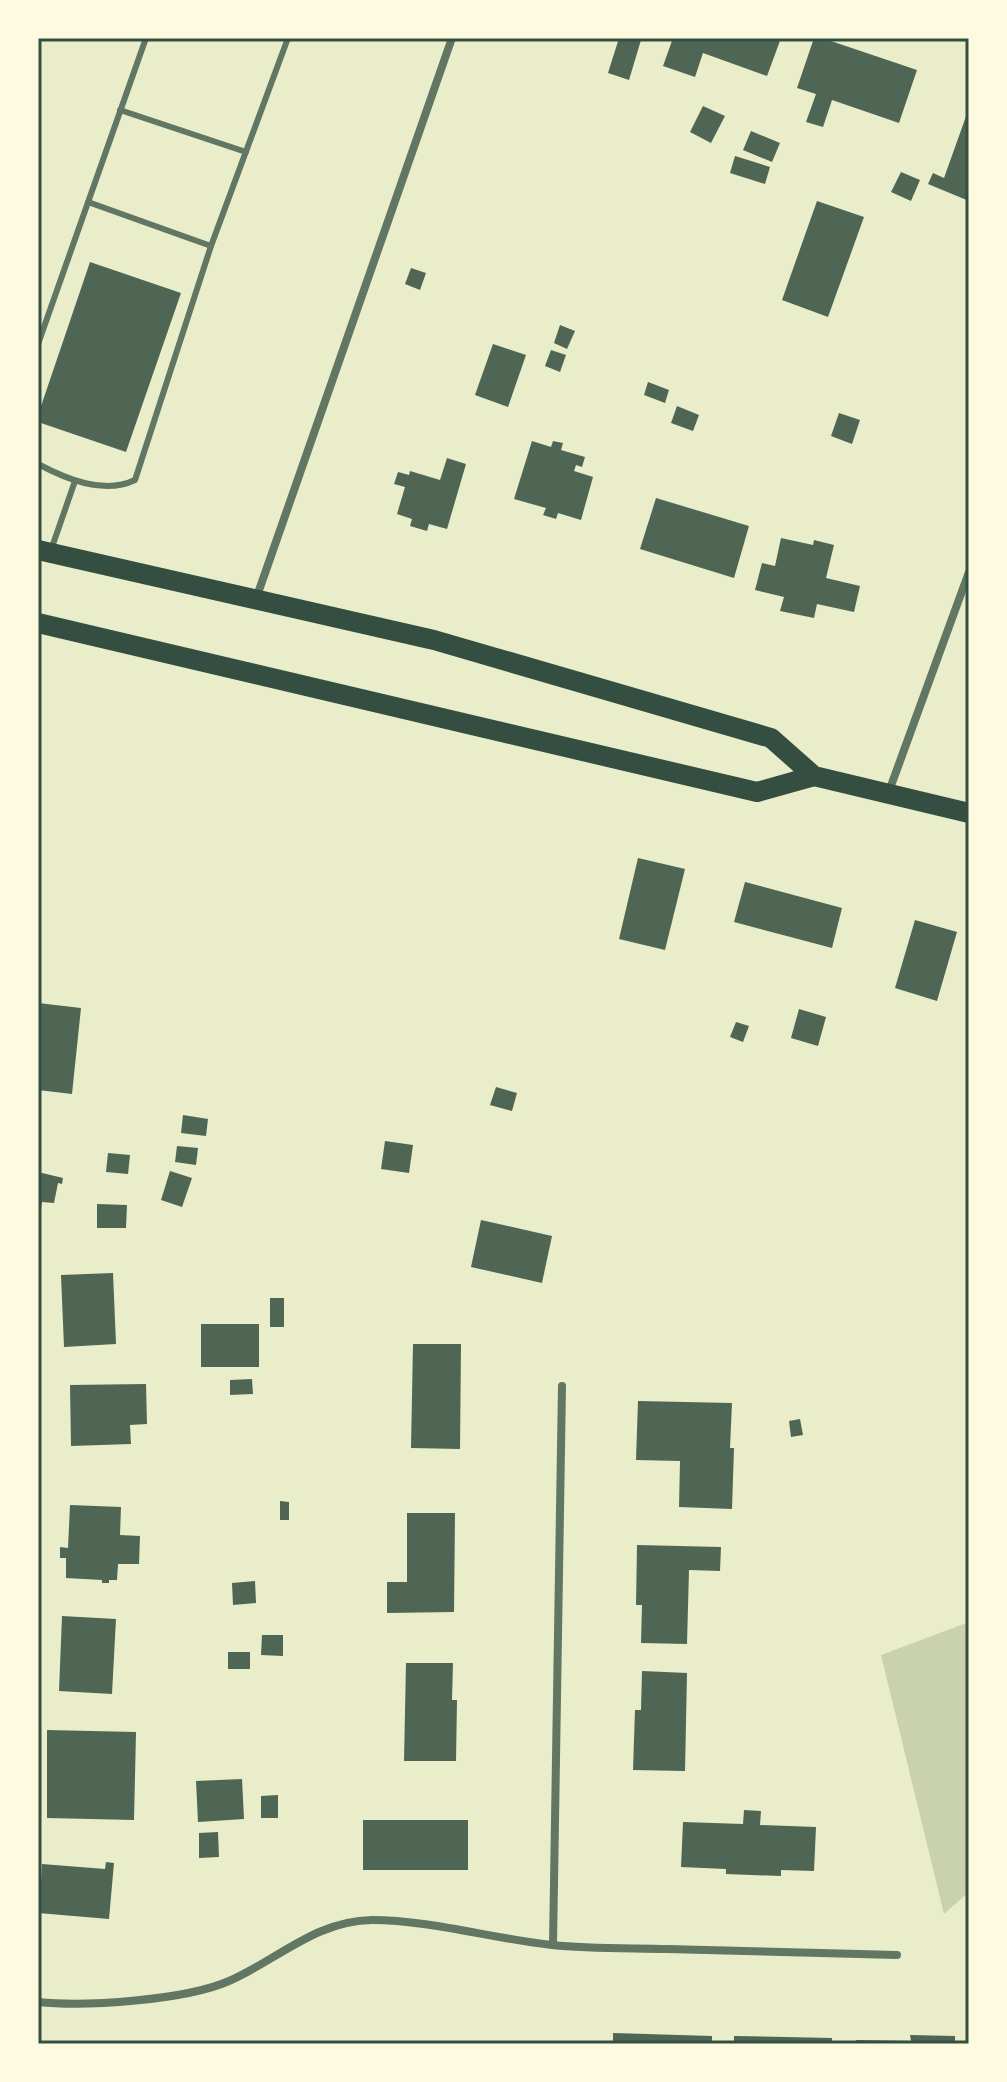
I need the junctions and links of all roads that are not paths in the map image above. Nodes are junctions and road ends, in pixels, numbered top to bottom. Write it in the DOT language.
graph roads {
  1 [pos="146,38"];
  2 [pos="288,38"];
  3 [pos="452,38"];
  4 [pos="120,110"];
  5 [pos="246,152"];
  6 [pos="88,202"];
  7 [pos="211,246"];
  8 [pos="38,344"];
  9 [pos="38,464"];
  10 [pos="75,481"];
  11 [pos="44,552"];
  12 [pos="969,572"];
  13 [pos="256,600"];
  14 [pos="38,623"];
  15 [pos="814,776"];
  16 [pos="888,794"];
  17 [pos="969,813"];
  18 [pos="562,1386"];
  19 [pos="553,1945"];
  20 [pos="897,1955"];
  21 [pos="38,2002"];
  1 -- 4 [label="lane"];
  2 -- 5 [label="lane"];
  3 -- 13 [label="street"];
  4 -- 5 [label="lane"];
  4 -- 6 [label="lane"];
  5 -- 7 [label="lane"];
  6 -- 7 [label="lane"];
  6 -- 8 [label="lane"];
  7 -- 10 [label="lane"];
  9 -- 10 [label="lane"];
  10 -- 11 [label="lane"];
  11 -- 13 [label="main road"];
  12 -- 16 [label="street"];
  13 -- 15 [label="main road"];
  14 -- 15 [label="main road"];
  15 -- 16 [label="main road"];
  16 -- 17 [label="main road"];
  18 -- 19 [label="street"];
  19 -- 20 [label="street"];
  19 -- 21 [label="street"];
}
